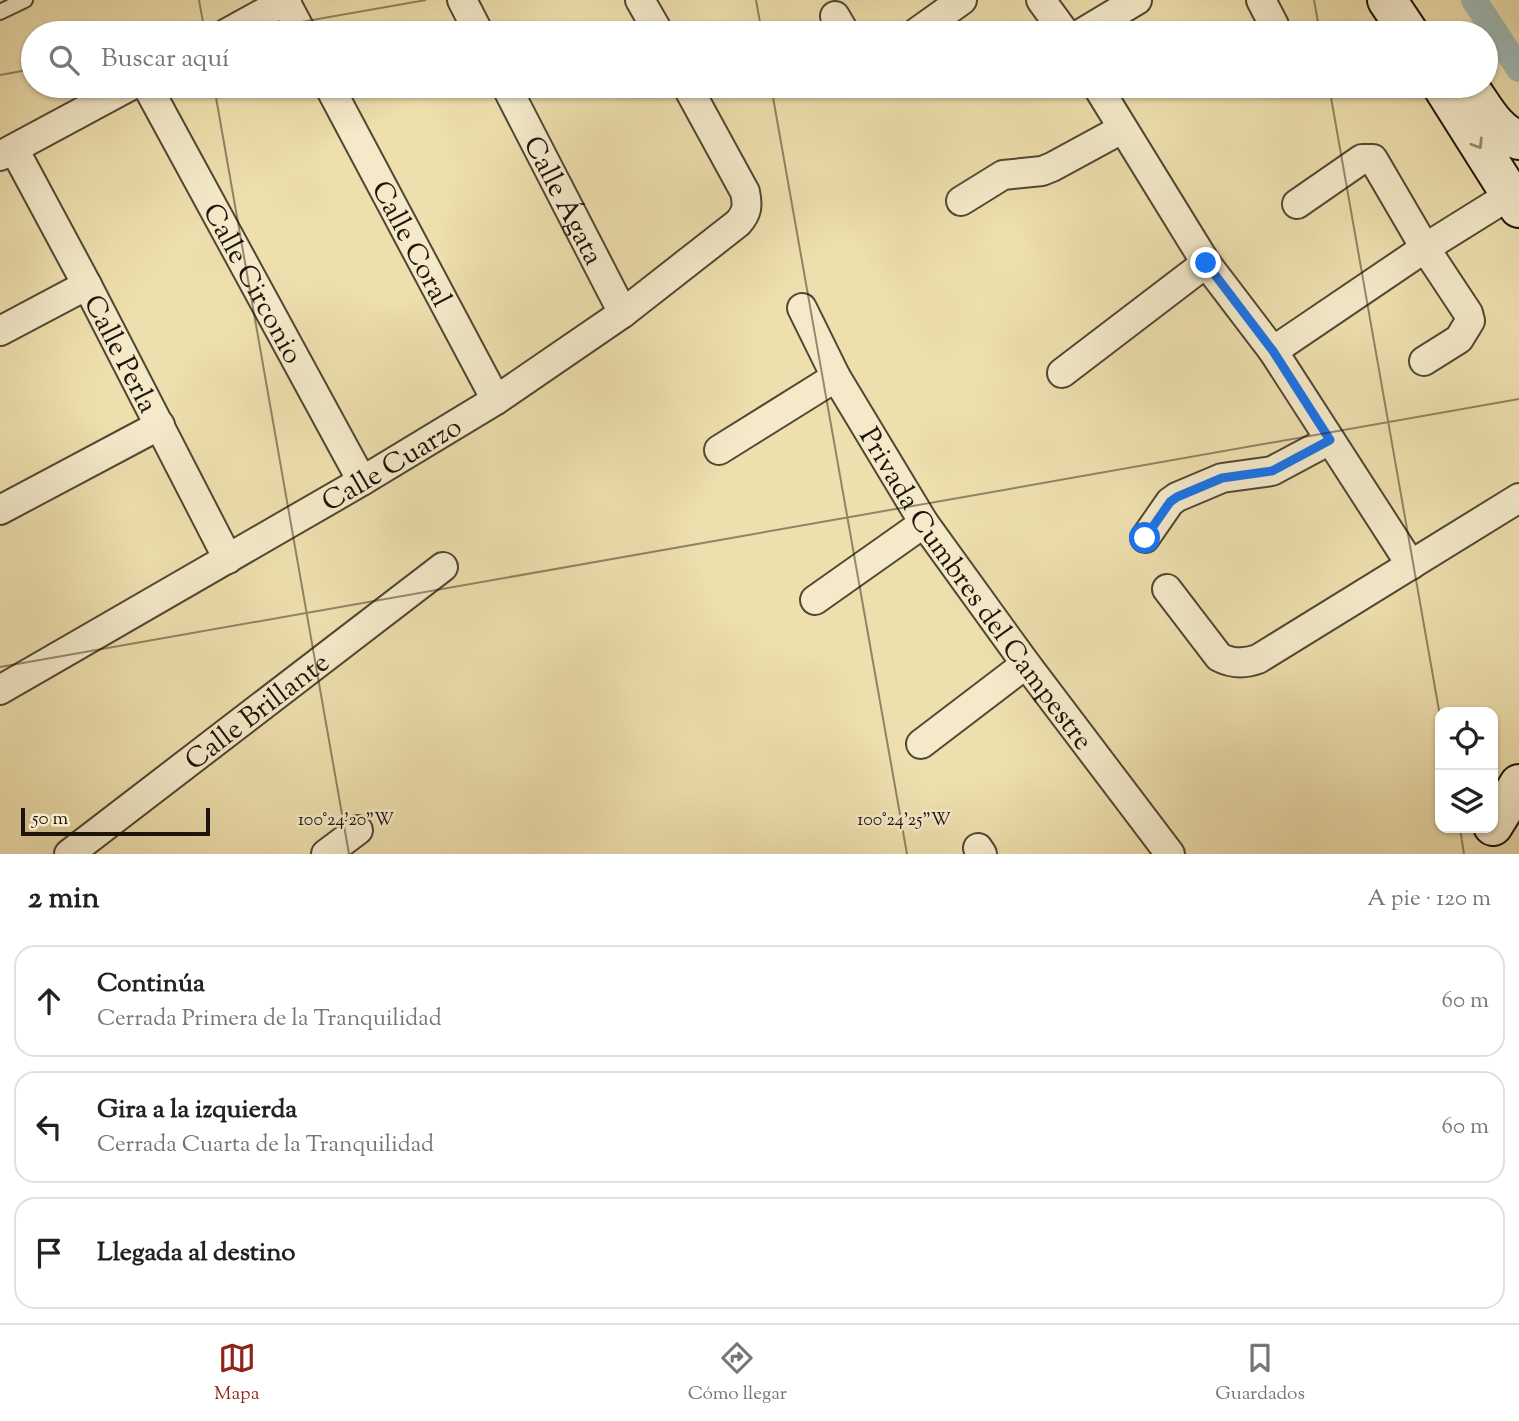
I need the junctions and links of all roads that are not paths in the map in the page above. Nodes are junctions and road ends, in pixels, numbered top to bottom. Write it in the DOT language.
graph roads {
  1 [pos="25,0"];
  2 [pos="462,0"];
  3 [pos="640,0"];
  4 [pos="962,0"];
  5 [pos="1041,0"];
  6 [pos="1137,0"];
  7 [pos="1261,0"];
  8 [pos="1387,0"];
  9 [pos="286,1"];
  10 [pos="0,11"];
  11 [pos="249,21"];
  12 [pos="296,21"];
  13 [pos="473,21"];
  14 [pos="652,21"];
  15 [pos="933,21"];
  16 [pos="1056,21"];
  17 [pos="1102,21"];
  18 [pos="1272,21"];
  19 [pos="1401,21"];
  20 [pos="108,98"];
  21 [pos="154,98"];
  22 [pos="335,98"];
  23 [pos="512,98"];
  24 [pos="694,98"];
  25 [pos="1104,98"];
  26 [pos="1450,98"];
  27 [pos="1477,98"];
  28 [pos="1122,129"];
  29 [pos="1519,139"];
  30 [pos="7,153"];
  31 [pos="961,201"];
  32 [pos="1515,201"];
  33 [pos="1297,204"];
  34 [pos="1425,248"];
  35 [pos="1206,263"];
  36 [pos="87,285"];
  37 [pos="802,308"];
  38 [pos="623,313"];
  39 [pos="0,331"];
  40 [pos="1273,351"];
  41 [pos="1424,361"];
  42 [pos="1062,373"];
  43 [pos="836,377"];
  44 [pos="496,400"];
  45 [pos="160,425"];
  46 [pos="1330,440"];
  47 [pos="719,450"];
  48 [pos="362,481"];
  49 [pos="1519,498"];
  50 [pos="0,510"];
  51 [pos="924,523"];
  52 [pos="1145,538"];
  53 [pos="228,559"];
  54 [pos="1411,565"];
  55 [pos="443,567"];
  56 [pos="1167,589"];
  57 [pos="815,600"];
  58 [pos="1026,664"];
  59 [pos="2,691"];
  60 [pos="921,744"];
  61 [pos="1519,784"];
  62 [pos="1498,817"];
  63 [pos="358,830"];
  64 [pos="1488,833"];
  65 [pos="69,854"];
  66 [pos="326,854"];
  67 [pos="1171,854"];
  68 [pos="1475,854"];
  1 -- 10 [label="lane"];
  2 -- 13 [label="street"];
  3 -- 14 [label="street"];
  4 -- 15 [label="street"];
  5 -- 16 [label="street"];
  6 -- 17 [label="street"];
  7 -- 18 [label="street"];
  8 -- 19 [label="main road"];
  9 -- 11 [label="street"];
  9 -- 12 [label="street"];
  20 -- 30 [label="street"];
  21 -- 48 [label="street, Calle Circonio"];
  22 -- 44 [label="street, Calle Coral"];
  23 -- 38 [label="street, Calle Ágata"];
  24 -- 38 [label="street, Calle Cuarzo"];
  25 -- 28 [label="street"];
  26 -- 32 [label="main road, one-way"];
  27 -- 29 [label="main road"];
  28 -- 31 [label="street"];
  28 -- 35 [label="street"];
  30 -- 36 [label="street, Calle Perla"];
  32 -- 34 [label="street"];
  33 -- 34 [label="street"];
  34 -- 40 [label="street"];
  34 -- 41 [label="street"];
  35 -- 40 [label="street"];
  35 -- 42 [label="street"];
  36 -- 39 [label="street"];
  36 -- 45 [label="street, Calle Perla"];
  37 -- 43 [label="street, Privada Cumbres del Campestre"];
  38 -- 44 [label="street, Calle Cuarzo"];
  40 -- 46 [label="street"];
  43 -- 47 [label="street"];
  43 -- 51 [label="street, Privada Cumbres del Campestre"];
  44 -- 48 [label="street, Calle Cuarzo"];
  45 -- 50 [label="street"];
  45 -- 53 [label="street, Calle Perla"];
  46 -- 52 [label="street"];
  46 -- 54 [label="street"];
  48 -- 53 [label="street, Calle Cuarzo"];
  49 -- 54 [label="street"];
  51 -- 57 [label="street"];
  51 -- 58 [label="street, Privada Cumbres del Campestre"];
  53 -- 59 [label="street, Calle Cuarzo"];
  54 -- 56 [label="street"];
  55 -- 65 [label="street, Calle Brillante"];
  58 -- 60 [label="street"];
  58 -- 67 [label="street, Privada Cumbres del Campestre"];
  61 -- 62 [label="main road"];
  63 -- 66 [label="street"];
  64 -- 68 [label="main road"];
}
